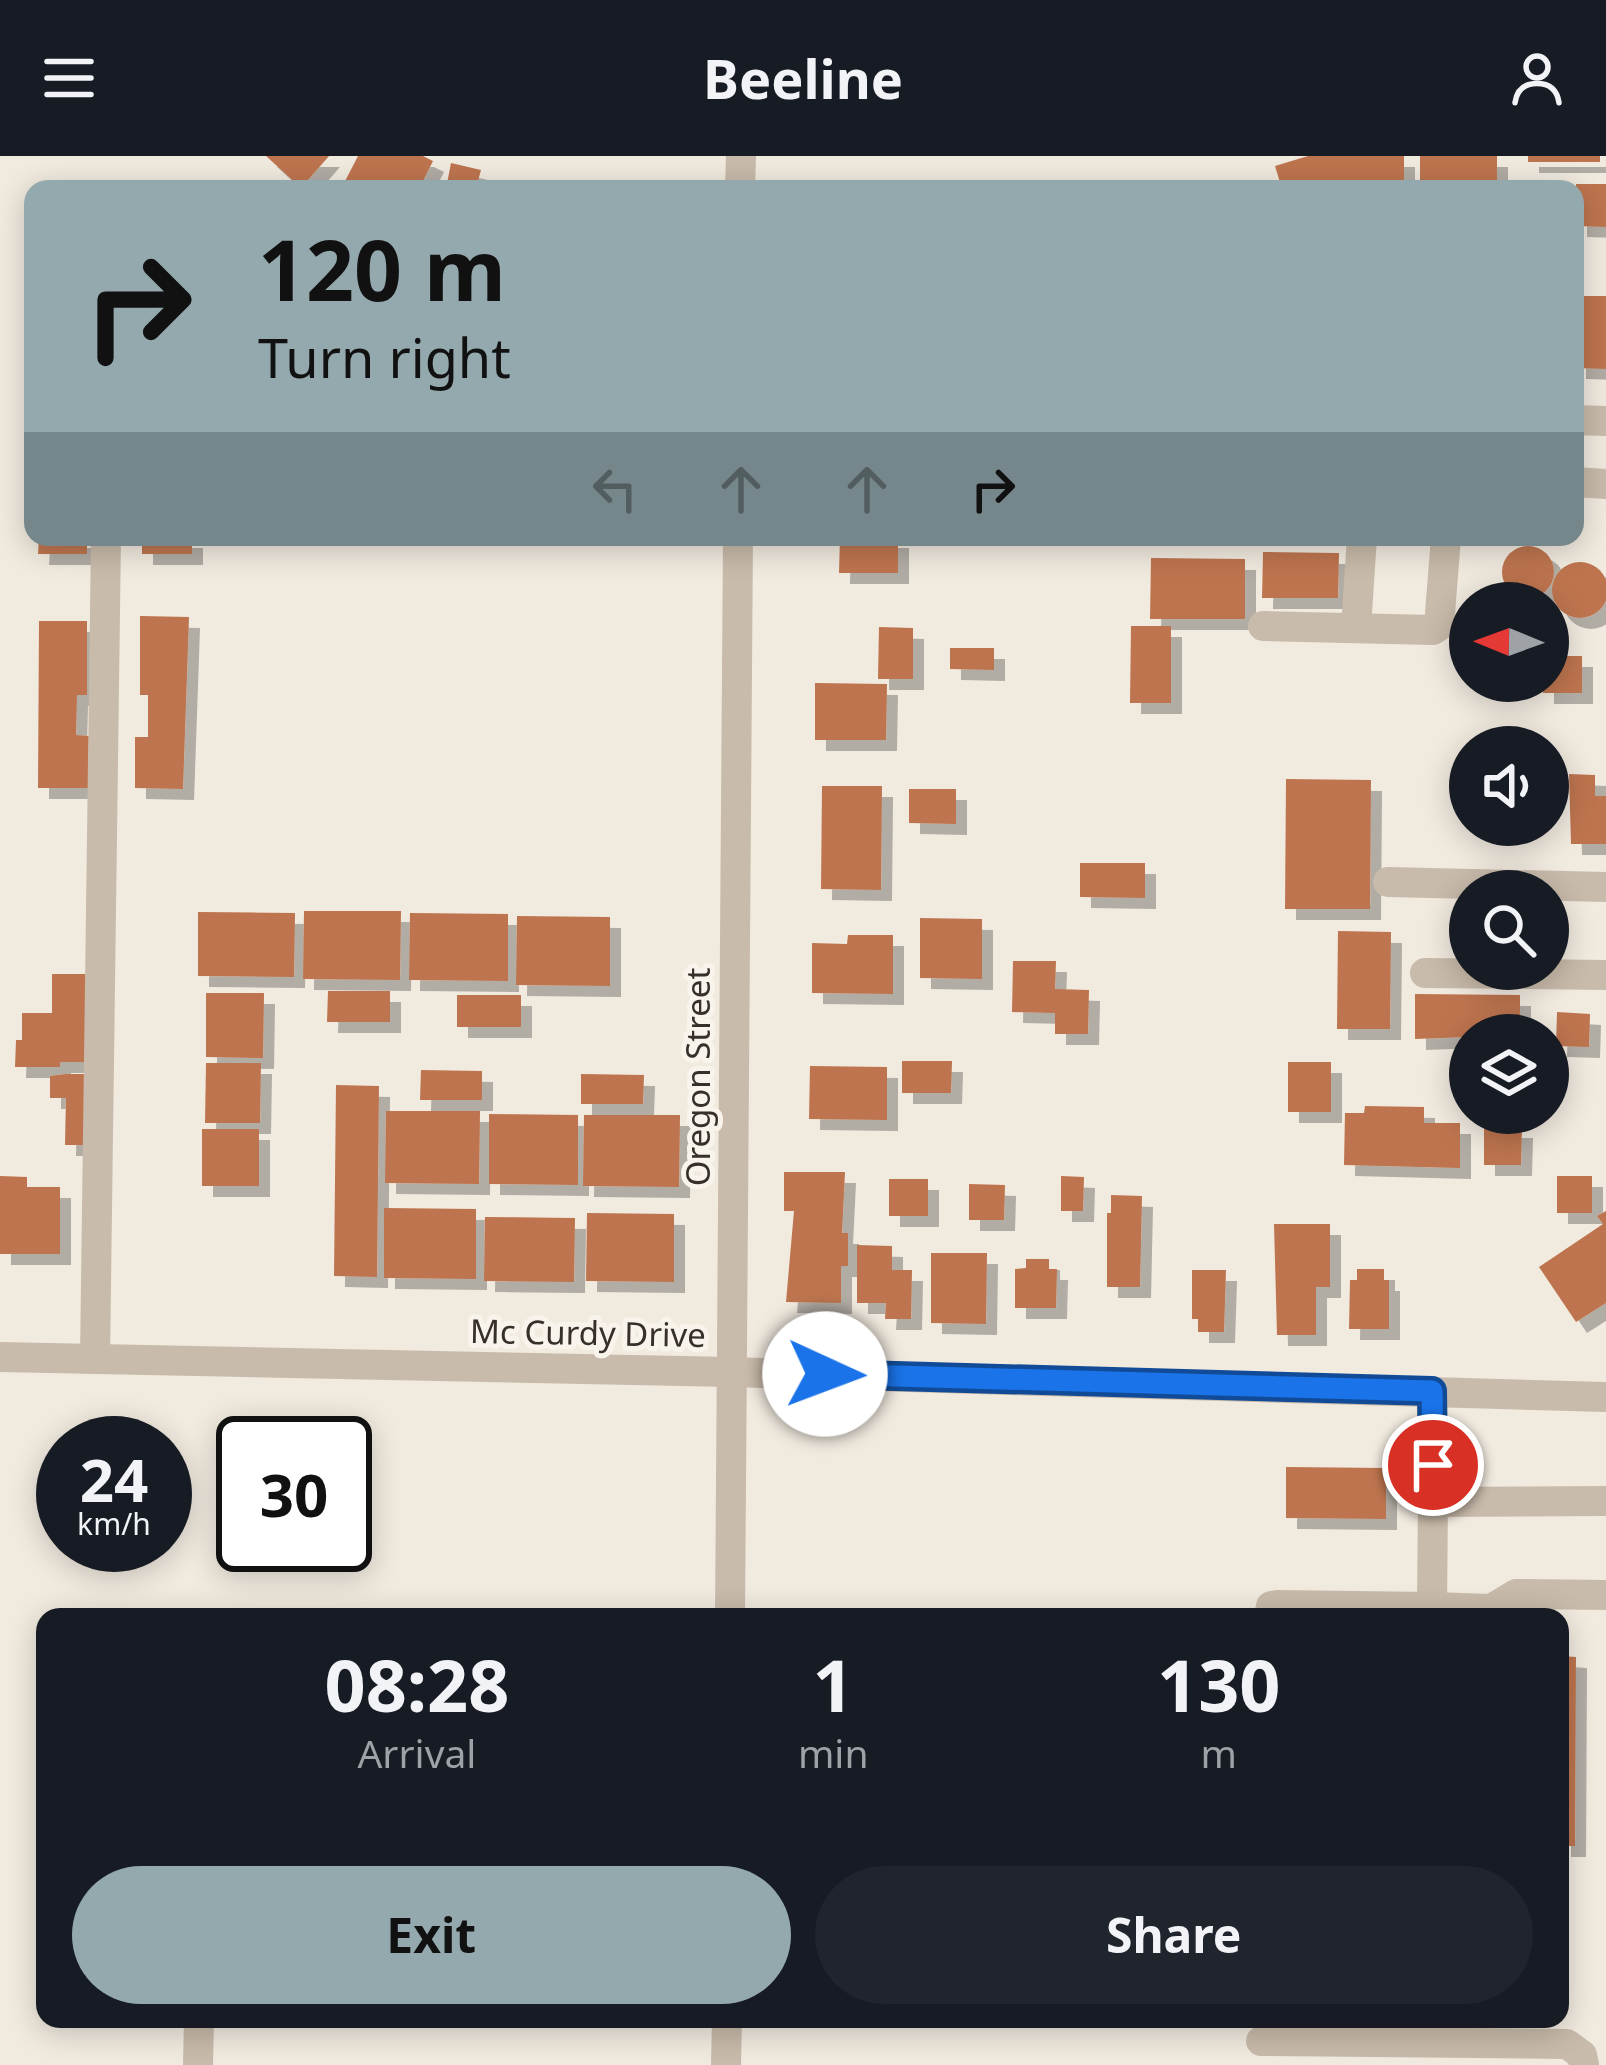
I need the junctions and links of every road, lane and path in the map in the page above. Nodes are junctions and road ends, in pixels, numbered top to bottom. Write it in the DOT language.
graph roads {
  1 [pos="106,546"];
  2 [pos="738,546"];
  3 [pos="1361,546"];
  4 [pos="1445,546"];
  5 [pos="1263,626"];
  6 [pos="1356,628"];
  7 [pos="1388,882"];
  8 [pos="1449,885"];
  9 [pos="1569,887"];
  10 [pos="1606,887"];
  11 [pos="1425,973"];
  12 [pos="1449,973"];
  13 [pos="1569,974"];
  14 [pos="1606,975"];
  15 [pos="0,1357"];
  16 [pos="95,1359"];
  17 [pos="732,1372"];
  18 [pos="1432,1391"];
  19 [pos="1606,1396"];
  20 [pos="1606,1501"];
  21 [pos="1433,1502"];
  22 [pos="1606,1595"];
  23 [pos="1432,1607"];
  24 [pos="730,1608"];
  25 [pos="1271,1608"];
  26 [pos="1462,1608"];
  27 [pos="1493,1608"];
  28 [pos="199,2028"];
  29 [pos="727,2028"];
  30 [pos="1261,2041"];
  31 [pos="198,2065"];
  32 [pos="727,2065"];
  33 [pos="1585,2065"];
  1 -- 16 [label="street"];
  2 -- 17 [label="street, Oregon Street"];
  3 -- 6 [label="street"];
  4 -- 6 [label="street"];
  5 -- 6 [label="street"];
  7 -- 8 [label="street"];
  9 -- 10 [label="street"];
  11 -- 12 [label="street"];
  13 -- 14 [label="street"];
  15 -- 16 [label="street, Mc Curdy Drive"];
  16 -- 17 [label="street, Mc Curdy Drive"];
  17 -- 18 [label="street, Mc Curdy Drive"];
  17 -- 24 [label="street, Oregon Street"];
  18 -- 19 [label="street, Mc Curdy Drive"];
  18 -- 21 [label="street"];
  20 -- 21 [label="street"];
  21 -- 23 [label="street"];
  22 -- 27 [label="street"];
  23 -- 25 [label="street"];
  23 -- 26 [label="street"];
  28 -- 31 [label="street"];
  29 -- 32 [label="street"];
  30 -- 33 [label="street"];
}
